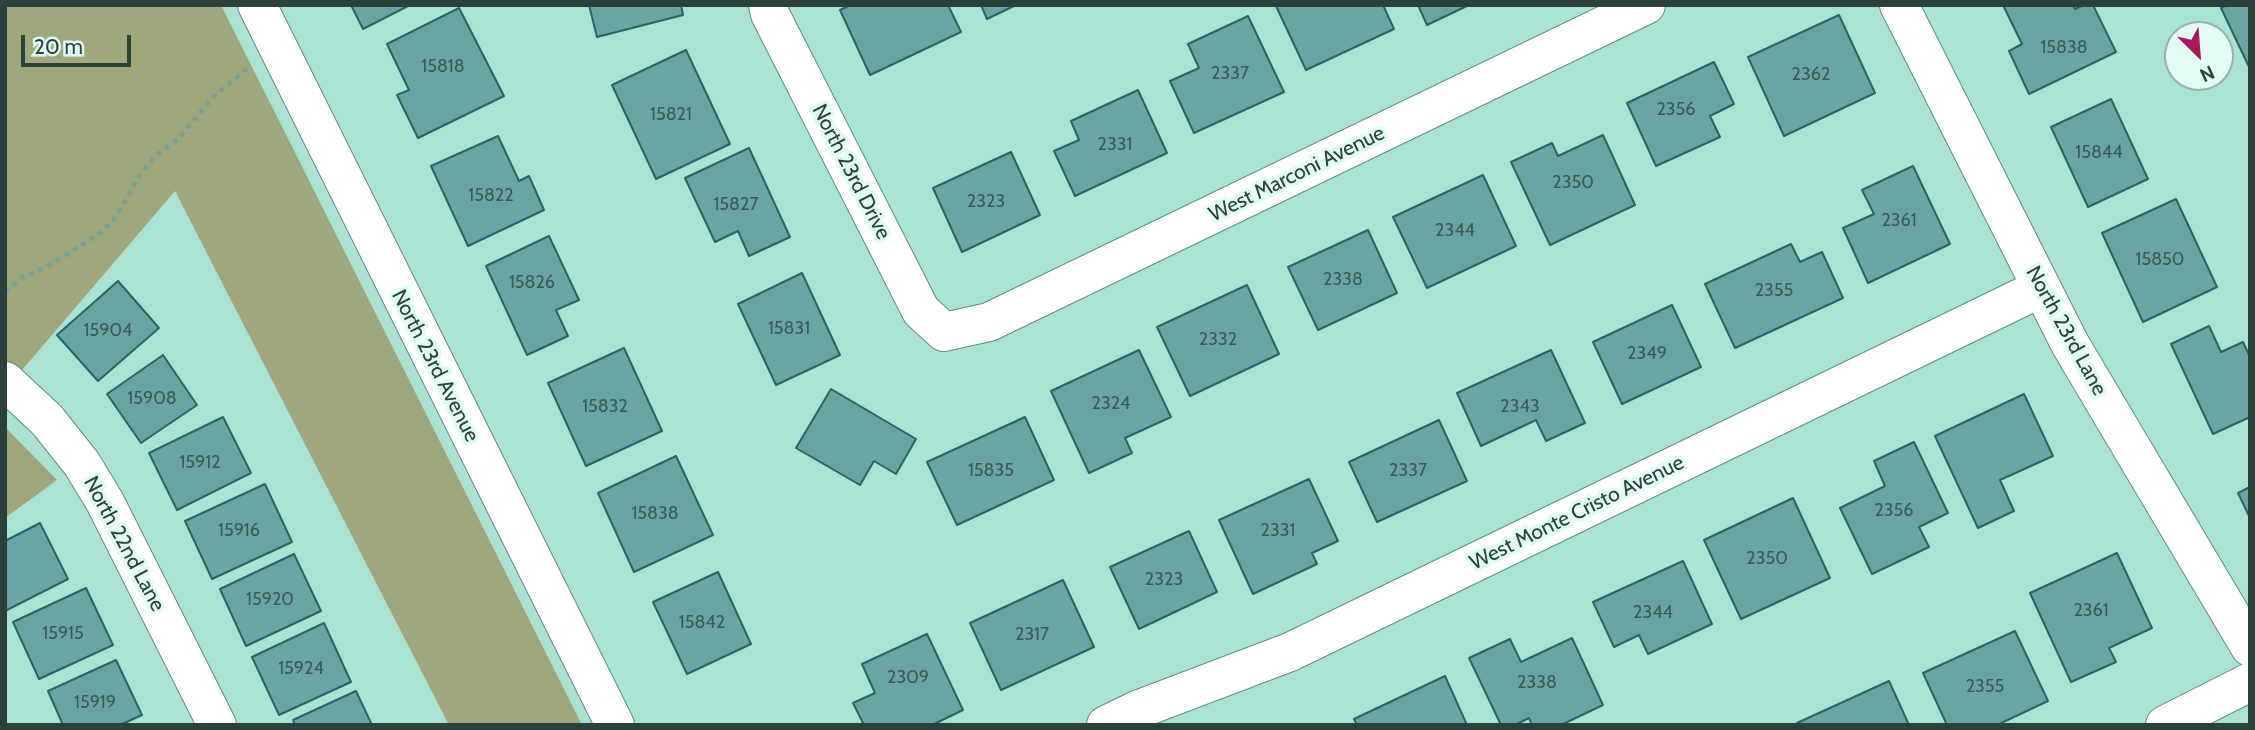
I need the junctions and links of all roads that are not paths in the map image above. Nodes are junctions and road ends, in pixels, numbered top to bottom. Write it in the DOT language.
graph roads {
  1 [pos="257,5"];
  2 [pos="768,5"];
  3 [pos="1646,5"];
  4 [pos="1899,5"];
  5 [pos="2041,288"];
  6 [pos="944,332"];
  7 [pos="5,381"];
  8 [pos="2250,647"];
  9 [pos="2250,682"];
  10 [pos="1129,720"];
  11 [pos="217,725"];
  12 [pos="615,725"];
  13 [pos="2165,725"];
  1 -- 12 [label="street, North 23rd Avenue"];
  2 -- 6 [label="street, North 23rd Drive"];
  3 -- 6 [label="street, West Marconi Avenue"];
  4 -- 5 [label="street, North 23rd Lane"];
  5 -- 8 [label="street, North 23rd Lane"];
  5 -- 10 [label="street, West Monte Cristo Avenue"];
  7 -- 11 [label="street, North 22nd Lane"];
  9 -- 13 [label="street"];
}
